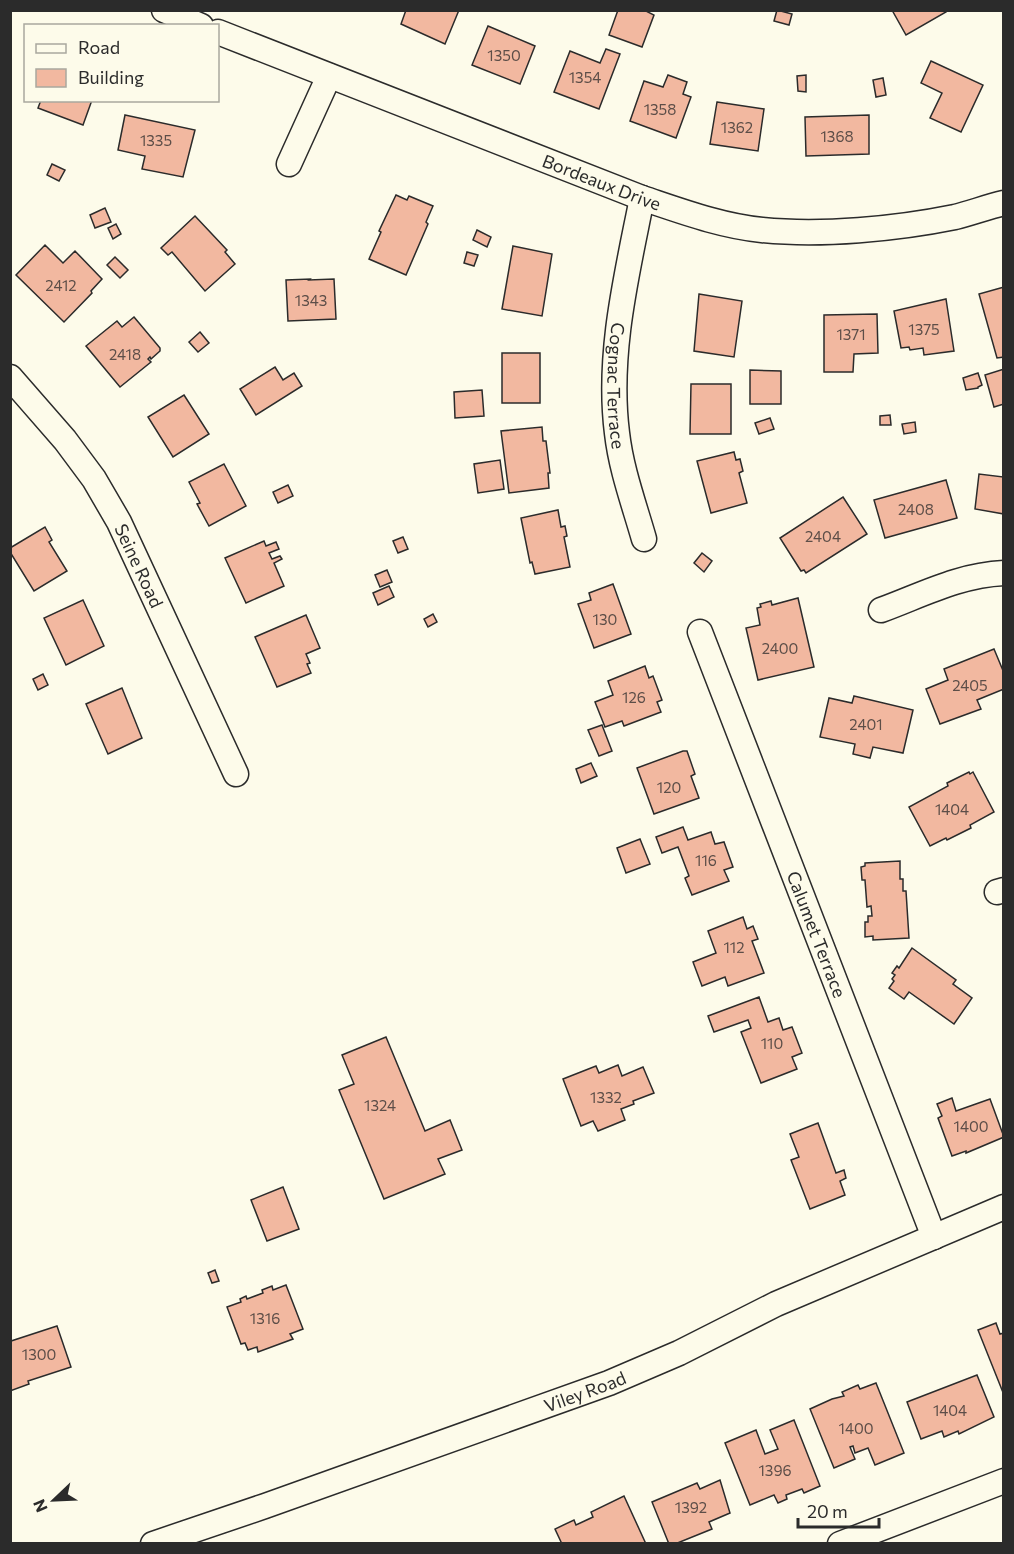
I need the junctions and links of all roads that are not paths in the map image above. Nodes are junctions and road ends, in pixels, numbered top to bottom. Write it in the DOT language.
graph roads {
  1 [pos="164,10"];
  2 [pos="196,24"];
  3 [pos="219,32"];
  4 [pos="329,76"];
  5 [pos="289,164"];
  6 [pos="642,198"];
  7 [pos="1004,203"];
  8 [pos="10,377"];
  9 [pos="644,539"];
  10 [pos="1004,573"];
  11 [pos="881,610"];
  12 [pos="700,632"];
  13 [pos="236,774"];
  14 [pos="1004,1207"];
  15 [pos="934,1237"];
  16 [pos="1004,1481"];
  17 [pos="879,1537"];
  18 [pos="153,1544"];
  19 [pos="840,1544"];
  1 -- 2 [label="street"];
  3 -- 4 [label="street, Bordeaux Drive"];
  4 -- 5 [label="street"];
  4 -- 6 [label="street, Bordeaux Drive"];
  6 -- 7 [label="street, Bordeaux Drive"];
  6 -- 9 [label="street, Cognac Terrace"];
  8 -- 13 [label="street, Seine Road"];
  10 -- 11 [label="street"];
  12 -- 15 [label="street, Calumet Terrace"];
  14 -- 15 [label="street, Viley Road"];
  15 -- 18 [label="street, Viley Road"];
  16 -- 17 [label="street"];
  17 -- 19 [label="street"];
}
